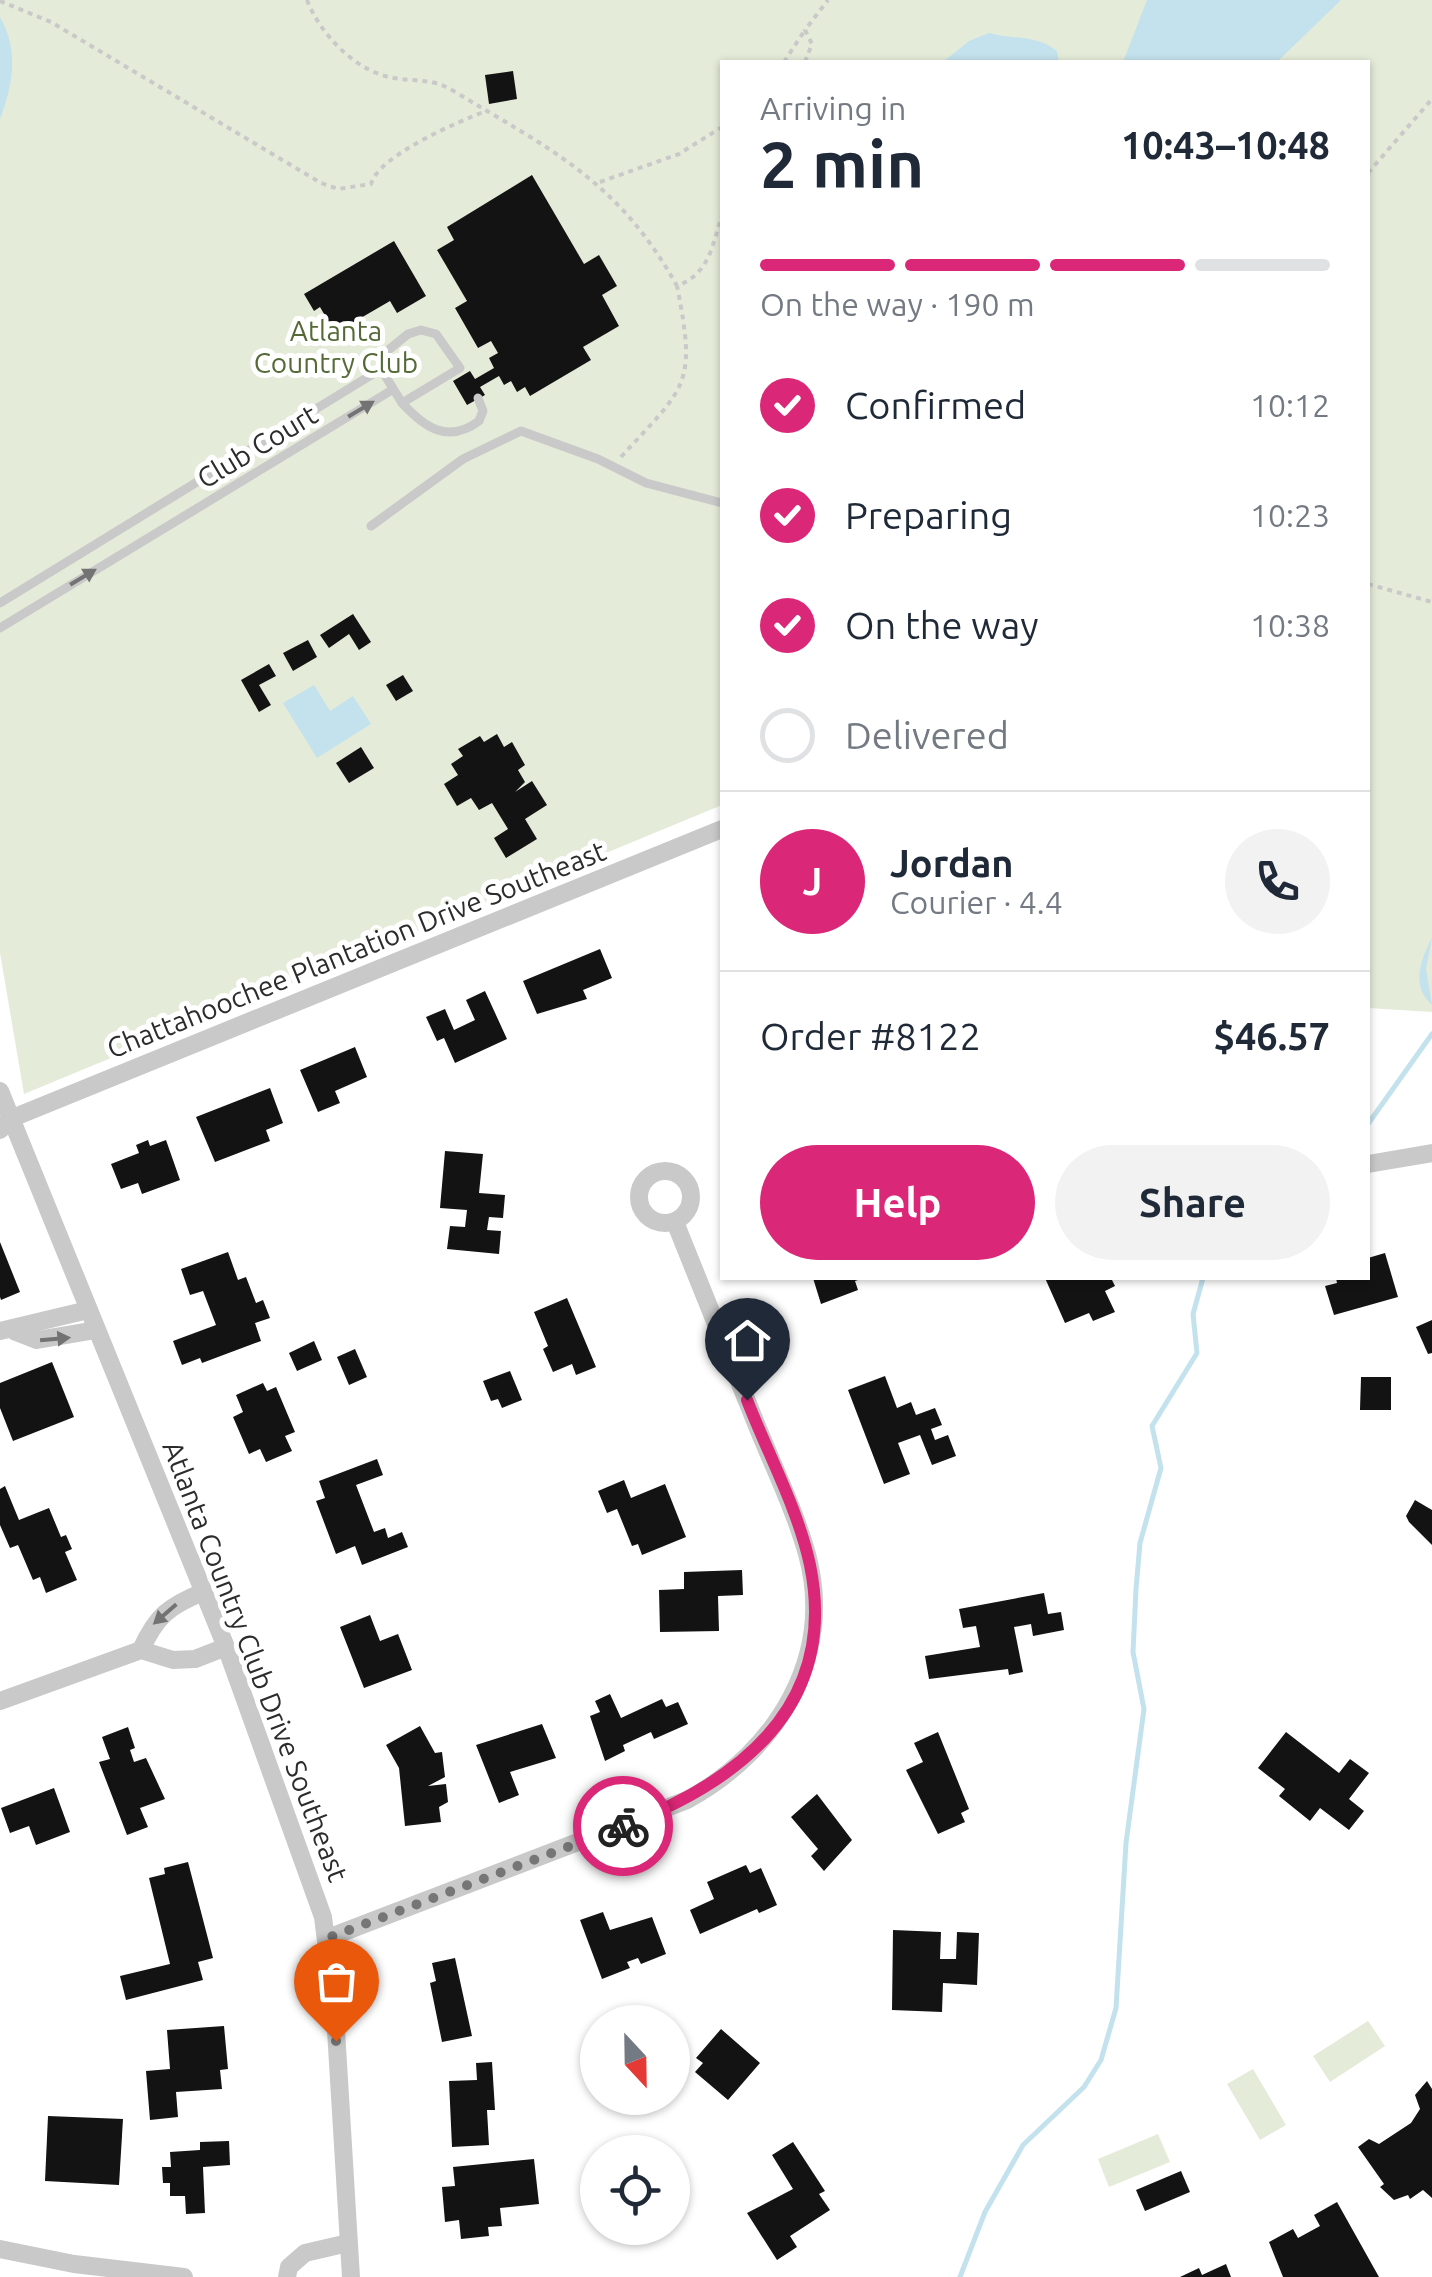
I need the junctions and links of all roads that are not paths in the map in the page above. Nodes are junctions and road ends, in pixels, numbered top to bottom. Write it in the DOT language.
graph roads {
  1 [pos="380,369"];
  2 [pos="392,390"];
  3 [pos="478,398"];
  4 [pos="402,403"];
  5 [pos="720,502"];
  6 [pos="371,526"];
  7 [pos="0,603"];
  8 [pos="0,628"];
  9 [pos="720,831"];
  10 [pos="0,1091"];
  11 [pos="3,1122"];
  12 [pos="1432,1153"];
  13 [pos="1370,1164"];
  14 [pos="675,1222"];
  15 [pos="88,1310"];
  16 [pos="96,1330"];
  17 [pos="7,1331"];
  18 [pos="203,1592"];
  19 [pos="226,1647"];
  20 [pos="141,1650"];
  21 [pos="0,1701"];
  22 [pos="328,1938"];
  23 [pos="348,2243"];
  24 [pos="0,2249"];
  25 [pos="184,2277"];
  26 [pos="288,2277"];
  27 [pos="351,2277"];
  1 -- 2 [label="lane"];
  1 -- 4 [label="lane, Club Court"];
  1 -- 7 [label="lane, Club Court"];
  2 -- 4 [label="lane"];
  8 -- 2 [label="lane, Club Court, one-way"];
  3 -- 4 [label="lane"];
  5 -- 6 [label="lane"];
  9 -- 11 [label="street, Chattahoochee Plantation Drive Southeast"];
  10 -- 11 [label="street, Atlanta Country Club Drive Southeast"];
  11 -- 15 [label="street, Atlanta Country Club Drive Southeast"];
  12 -- 13 [label="street"];
  14 -- 22 [label="street"];
  15 -- 16 [label="street, Atlanta Country Club Drive Southeast"];
  15 -- 17 [label="street"];
  17 -- 16 [label="street, one-way"];
  16 -- 18 [label="street, Atlanta Country Club Drive Southeast"];
  18 -- 19 [label="street, Atlanta Country Club Drive Southeast"];
  18 -- 20 [label="street, one-way"];
  19 -- 20 [label="street"];
  19 -- 22 [label="street, Atlanta Country Club Drive Southeast"];
  20 -- 21 [label="street"];
  22 -- 23 [label="street, Atlanta Country Club Drive Southeast"];
  23 -- 26 [label="street"];
  23 -- 27 [label="street, Atlanta Country Club Drive Southeast"];
  24 -- 25 [label="street"];
}
